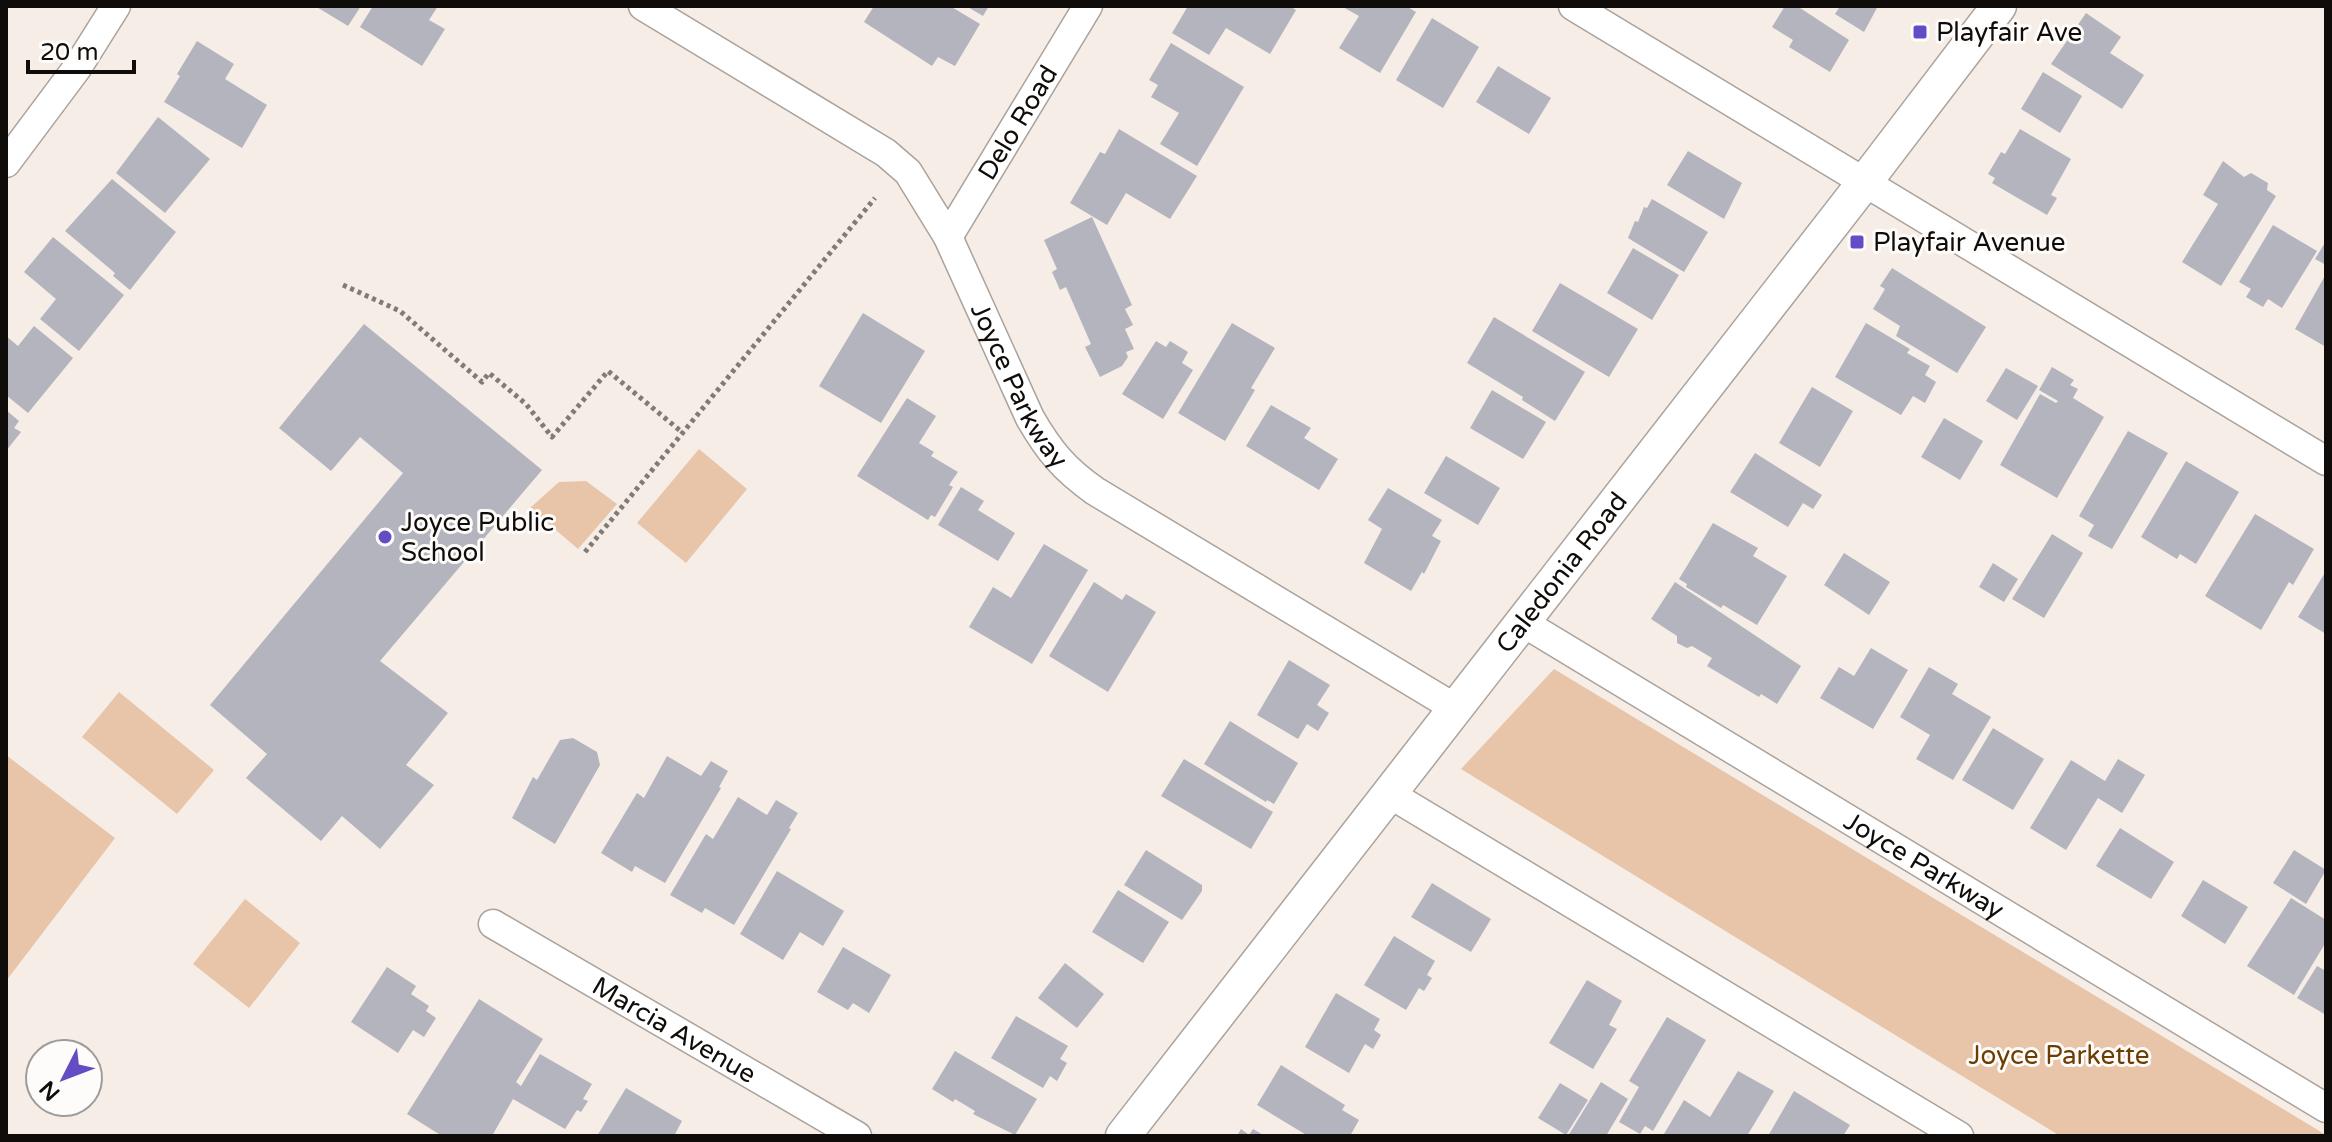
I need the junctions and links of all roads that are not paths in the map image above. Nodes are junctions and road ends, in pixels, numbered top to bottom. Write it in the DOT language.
graph roads {
  1 [pos="116,6"];
  2 [pos="643,6"];
  3 [pos="1088,6"];
  4 [pos="1573,6"];
  5 [pos="1999,6"];
  6 [pos="6,163"];
  7 [pos="1864,183"];
  8 [pos="948,237"];
  9 [pos="2326,461"];
  10 [pos="1522,622"];
  11 [pos="1455,708"];
  12 [pos="1388,793"];
  13 [pos="493,924"];
  14 [pos="2326,1108"];
  15 [pos="857,1136"];
  16 [pos="1123,1136"];
  17 [pos="1959,1136"];
  1 -- 6 [label="street"];
  2 -- 8 [label="street, Joyce Parkway"];
  3 -- 8 [label="street, Delo Road"];
  4 -- 7 [label="street"];
  5 -- 7 [label="street, Caledonia Road"];
  7 -- 9 [label="street"];
  7 -- 10 [label="street, Caledonia Road"];
  8 -- 11 [label="street, Joyce Parkway"];
  10 -- 11 [label="street, Caledonia Road"];
  10 -- 14 [label="street, Joyce Parkway"];
  11 -- 12 [label="street, Caledonia Road"];
  12 -- 16 [label="street, Caledonia Road"];
  12 -- 17 [label="street"];
  13 -- 15 [label="street, Marcia Avenue"];
}
